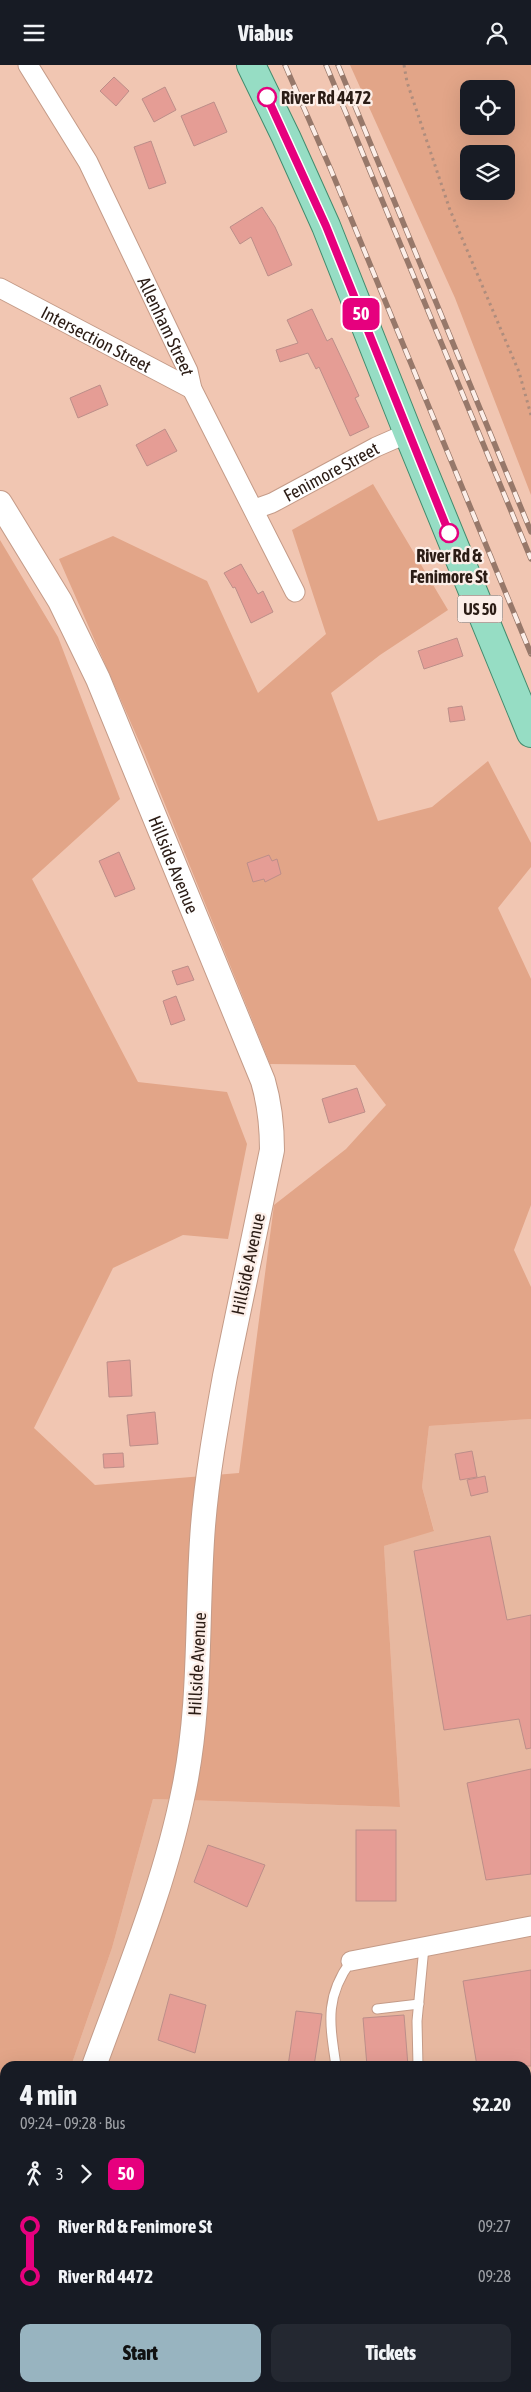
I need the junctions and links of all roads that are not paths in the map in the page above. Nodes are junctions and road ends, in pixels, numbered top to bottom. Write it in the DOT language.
graph roads {
  1 [pos="28,65"];
  2 [pos="251,65"];
  3 [pos="0,288"];
  4 [pos="192,389"];
  5 [pos="408,433"];
  6 [pos="0,503"];
  7 [pos="255,509"];
  8 [pos="295,592"];
  9 [pos="531,733"];
  10 [pos="531,1926"];
  11 [pos="424,1947"];
  12 [pos="351,1961"];
  13 [pos="419,2004"];
  14 [pos="377,2009"];
  15 [pos="96,2061"];
  16 [pos="335,2061"];
  17 [pos="418,2061"];
  1 -- 4 [label="street, Allenham Street"];
  2 -- 5 [label="main road, US 50"];
  3 -- 4 [label="street, Intersection Street"];
  4 -- 7 [label="street, Allenham Street"];
  5 -- 7 [label="street, Fenimore Street"];
  5 -- 9 [label="main road, US 50"];
  6 -- 15 [label="street, Hillside Avenue"];
  7 -- 8 [label="street, Allenham Street"];
  10 -- 11 [label="street"];
  11 -- 12 [label="street"];
  11 -- 13 [label="lane"];
  12 -- 16 [label="lane"];
  13 -- 14 [label="lane"];
  13 -- 17 [label="lane"];
}
